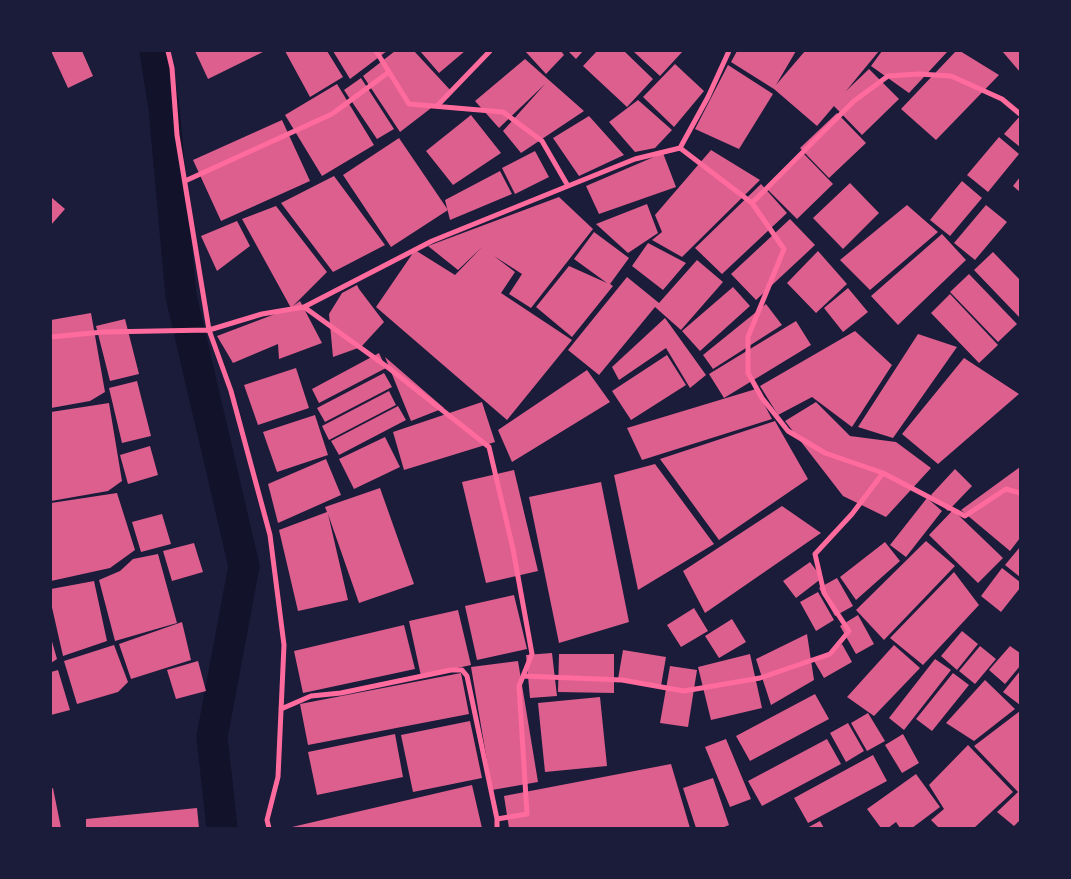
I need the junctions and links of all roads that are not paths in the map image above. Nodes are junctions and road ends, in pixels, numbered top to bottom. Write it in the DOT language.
graph roads {
  1 [pos="168,51"];
  2 [pos="376,51"];
  3 [pos="490,51"];
  4 [pos="729,51"];
  5 [pos="389,72"];
  6 [pos="437,106"];
  7 [pos="1020,114"];
  8 [pos="680,148"];
  9 [pos="185,181"];
  10 [pos="568,186"];
  11 [pos="752,203"];
  12 [pos="304,306"];
  13 [pos="209,330"];
  14 [pos="51,338"];
  15 [pos="883,473"];
  16 [pos="1020,493"];
  17 [pos="523,676"];
  18 [pos="281,709"];
  19 [pos="497,819"];
  20 [pos="269,828"];
  21 [pos="497,828"];
  1 -- 9 [label="street"];
  2 -- 5 [label="street"];
  3 -- 6 [label="street"];
  4 -- 8 [label="street"];
  5 -- 6 [label="street"];
  5 -- 9 [label="street"];
  6 -- 10 [label="street"];
  7 -- 11 [label="street"];
  8 -- 10 [label="street"];
  8 -- 11 [label="street"];
  9 -- 13 [label="street"];
  10 -- 12 [label="street"];
  11 -- 15 [label="street"];
  12 -- 13 [label="street"];
  12 -- 17 [label="street"];
  13 -- 14 [label="street"];
  13 -- 18 [label="street"];
  15 -- 16 [label="street"];
  15 -- 17 [label="street"];
  17 -- 19 [label="street"];
  18 -- 19 [label="street"];
  18 -- 20 [label="street"];
  19 -- 21 [label="street"];
}
